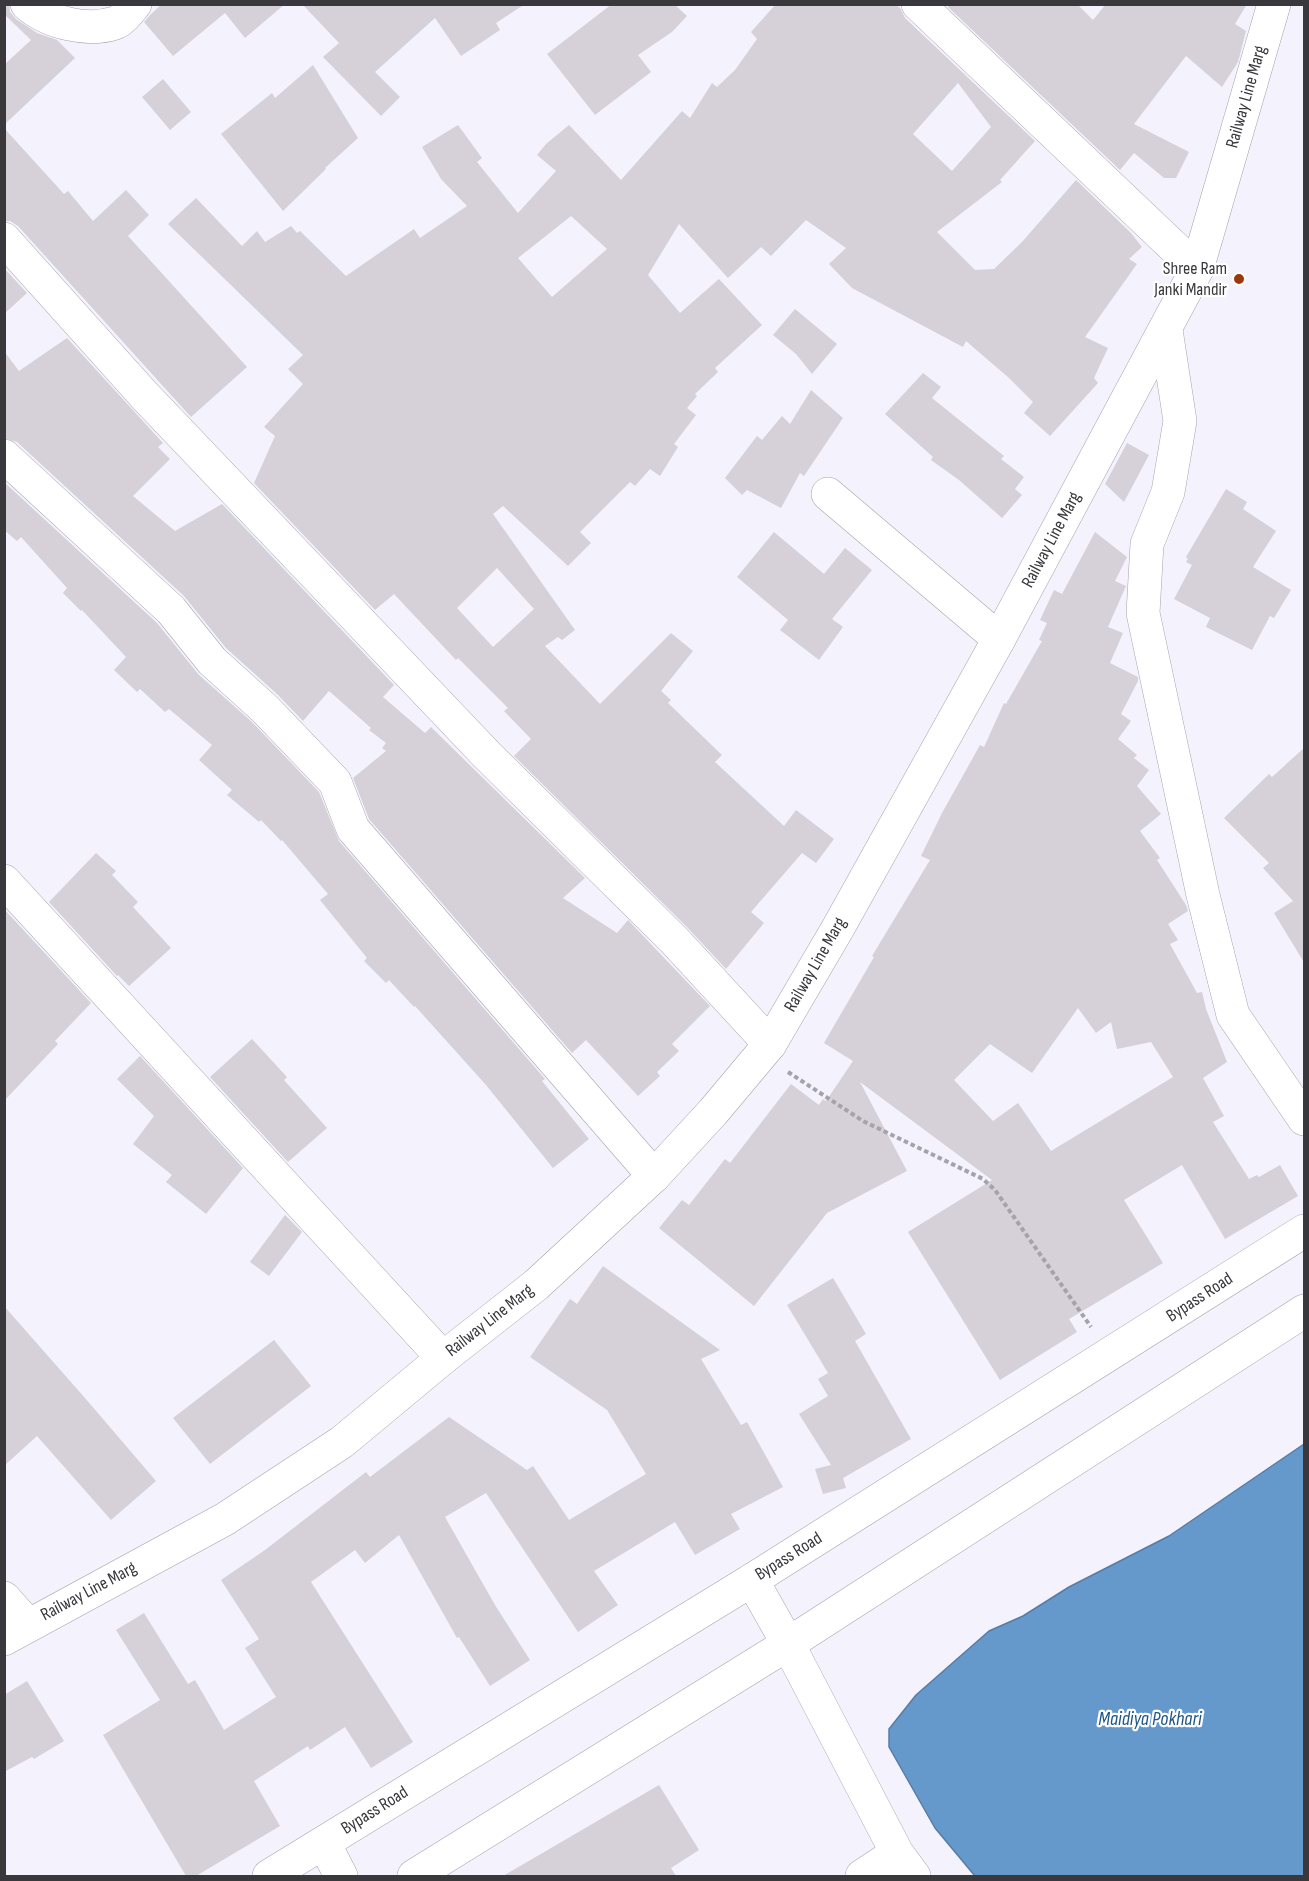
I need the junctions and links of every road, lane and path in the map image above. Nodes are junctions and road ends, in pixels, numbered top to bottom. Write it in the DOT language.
graph roads {
  1 [pos="27,4"];
  2 [pos="135,4"];
  3 [pos="918,4"];
  4 [pos="1274,4"];
  5 [pos="4,239"];
  6 [pos="1197,269"];
  7 [pos="1166,330"];
  8 [pos="4,456"];
  9 [pos="828,494"];
  10 [pos="999,639"];
  11 [pos="4,881"];
  12 [pos="766,1049"];
  13 [pos="1305,1119"];
  14 [pos="654,1176"];
  15 [pos="1305,1231"];
  16 [pos="1305,1311"];
  17 [pos="1111,1354"];
  18 [pos="444,1358"];
  19 [pos="752,1580"];
  20 [pos="4,1598"];
  21 [pos="16,1632"];
  22 [pos="788,1644"];
  23 [pos="324,1842"];
  24 [pos="905,1865"];
  25 [pos="268,1876"];
  26 [pos="341,1876"];
  27 [pos="414,1876"];
  28 [pos="862,1876"];
  1 -- 2 [label="street"];
  3 -- 6 [label="street"];
  4 -- 6 [label="street, Railway Line Marg"];
  5 -- 12 [label="street"];
  6 -- 7 [label="street, Railway Line Marg"];
  7 -- 10 [label="street, Railway Line Marg"];
  7 -- 13 [label="street"];
  8 -- 14 [label="street"];
  9 -- 10 [label="street"];
  10 -- 12 [label="street, Railway Line Marg"];
  11 -- 18 [label="street"];
  12 -- 14 [label="street, Railway Line Marg"];
  12 -- 17 [label="path"];
  14 -- 18 [label="street, Railway Line Marg"];
  15 -- 17 [label="street, Bypass Road"];
  16 -- 22 [label="street"];
  17 -- 19 [label="street, Bypass Road"];
  18 -- 21 [label="street, Railway Line Marg"];
  19 -- 22 [label="street"];
  19 -- 23 [label="street, Bypass Road"];
  20 -- 21 [label="street"];
  22 -- 24 [label="street"];
  22 -- 27 [label="street"];
  23 -- 25 [label="street, Bypass Road"];
  23 -- 26 [label="street"];
  24 -- 28 [label="street"];
}
